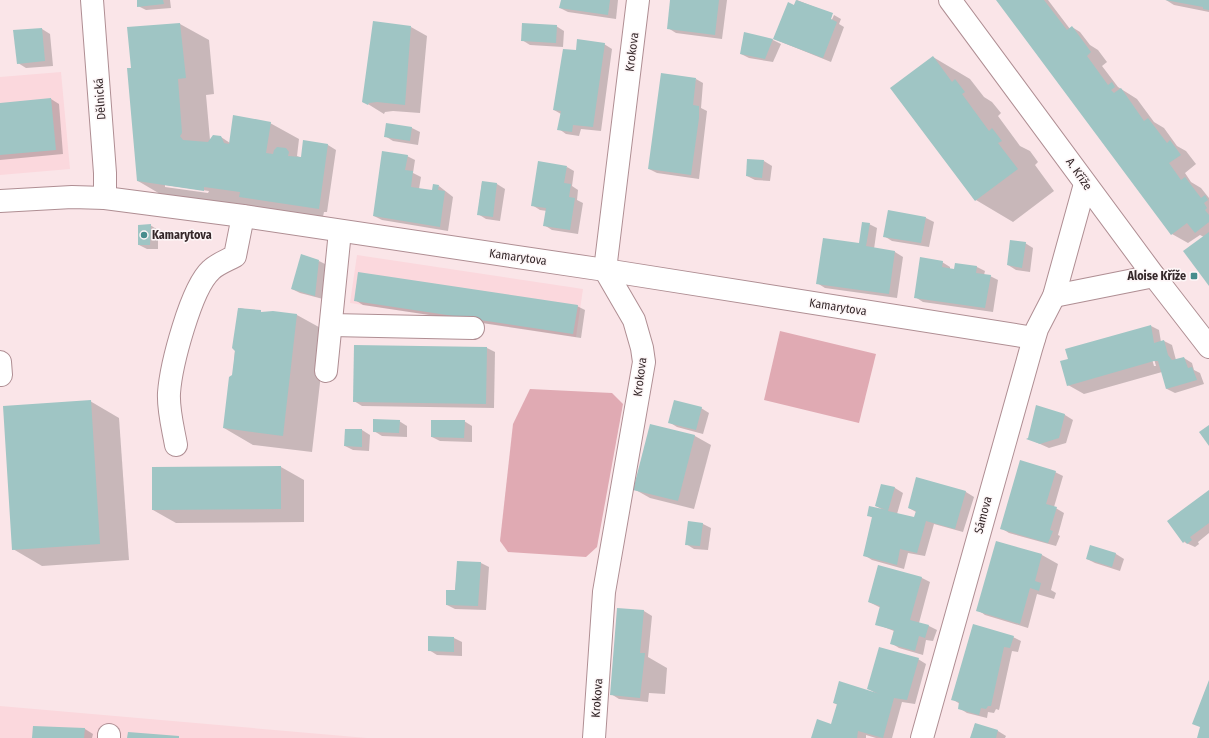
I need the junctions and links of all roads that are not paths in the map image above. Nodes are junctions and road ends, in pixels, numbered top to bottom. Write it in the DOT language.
graph roads {
  1 [pos="92,0"];
  2 [pos="638,0"];
  3 [pos="950,0"];
  4 [pos="1085,184"];
  5 [pos="105,198"];
  6 [pos="0,201"];
  7 [pos="244,216"];
  8 [pos="340,231"];
  9 [pos="605,270"];
  10 [pos="1154,276"];
  11 [pos="1054,296"];
  12 [pos="331,325"];
  13 [pos="473,328"];
  14 [pos="1034,338"];
  15 [pos="1209,347"];
  16 [pos="326,371"];
  17 [pos="176,445"];
  18 [pos="594,738"];
  19 [pos="922,738"];
  1 -- 5 [label="street, Dělnická"];
  2 -- 9 [label="street, Krokova"];
  3 -- 4 [label="street, A. Kříže"];
  4 -- 10 [label="street, A. Kříže"];
  4 -- 11 [label="street, Sámova"];
  5 -- 6 [label="street, Kamarytova"];
  5 -- 7 [label="street, Kamarytova"];
  7 -- 8 [label="street, Kamarytova"];
  7 -- 17 [label="street"];
  8 -- 9 [label="street, Kamarytova"];
  8 -- 12 [label="street"];
  9 -- 14 [label="street, Kamarytova"];
  9 -- 18 [label="street, Krokova"];
  10 -- 11 [label="street"];
  10 -- 15 [label="street, A. Kříže"];
  11 -- 14 [label="street, Sámova"];
  12 -- 13 [label="street"];
  12 -- 16 [label="street"];
  14 -- 19 [label="street, Sámova"];
}
